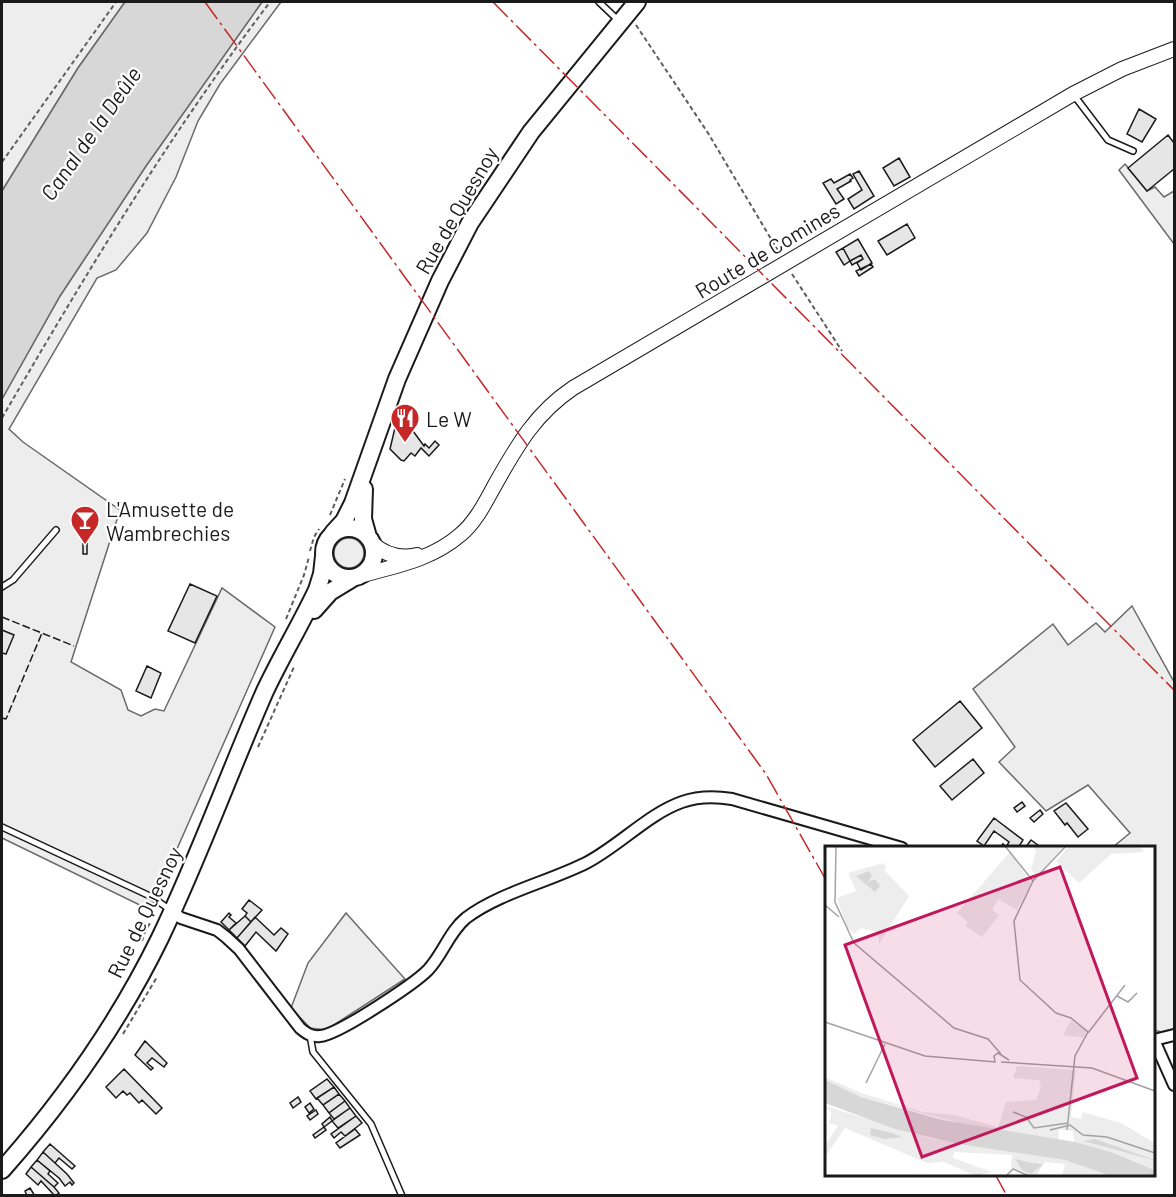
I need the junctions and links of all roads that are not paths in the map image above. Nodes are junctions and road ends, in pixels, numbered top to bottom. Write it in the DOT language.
graph roads {
  1 [pos="599,2"];
  2 [pos="628,12"];
  3 [pos="1174,49"];
  4 [pos="1073,94"];
  5 [pos="1133,151"];
  6 [pos="366,470"];
  7 [pos="56,530"];
  8 [pos="333,533"];
  9 [pos="370,540"];
  10 [pos="436,551"];
  11 [pos="324,556"];
  12 [pos="356,577"];
  13 [pos="2,587"];
  14 [pos="286,650"];
  15 [pos="2,827"];
  16 [pos="895,846"];
  17 [pos="172,912"];
  18 [pos="310,1035"];
  19 [pos="1174,1035"];
  20 [pos="1155,1040"];
  21 [pos="1155,1042"];
  22 [pos="1174,1085"];
  23 [pos="2,1170"];
  24 [pos="402,1196"];
  1 -- 2 [label="lane"];
  2 -- 6 [label="main road, Rue de Quesnoy"];
  3 -- 4 [label="street, Route de Comines"];
  4 -- 5 [label="lane"];
  4 -- 10 [label="street, Route de Comines"];
  6 -- 8 [label="main road, Rue de Quesnoy"];
  6 -- 9 [label="main road, Rue de Quesnoy"];
  7 -- 13 [label="lane"];
  8 -- 9 [label="main road"];
  8 -- 11 [label="main road"];
  9 -- 10 [label="street, Route de Comines"];
  9 -- 12 [label="main road"];
  10 -- 12 [label="street, Route de Comines"];
  11 -- 12 [label="main road"];
  11 -- 14 [label="main road, Rue de Quesnoy"];
  12 -- 14 [label="main road, Rue de Quesnoy"];
  14 -- 17 [label="main road, Rue de Quesnoy"];
  15 -- 17 [label="lane"];
  16 -- 18 [label="street"];
  17 -- 18 [label="street"];
  17 -- 23 [label="main road, Rue de Quesnoy"];
  18 -- 24 [label="lane"];
  19 -- 20 [label="street"];
  21 -- 22 [label="street"];
}
